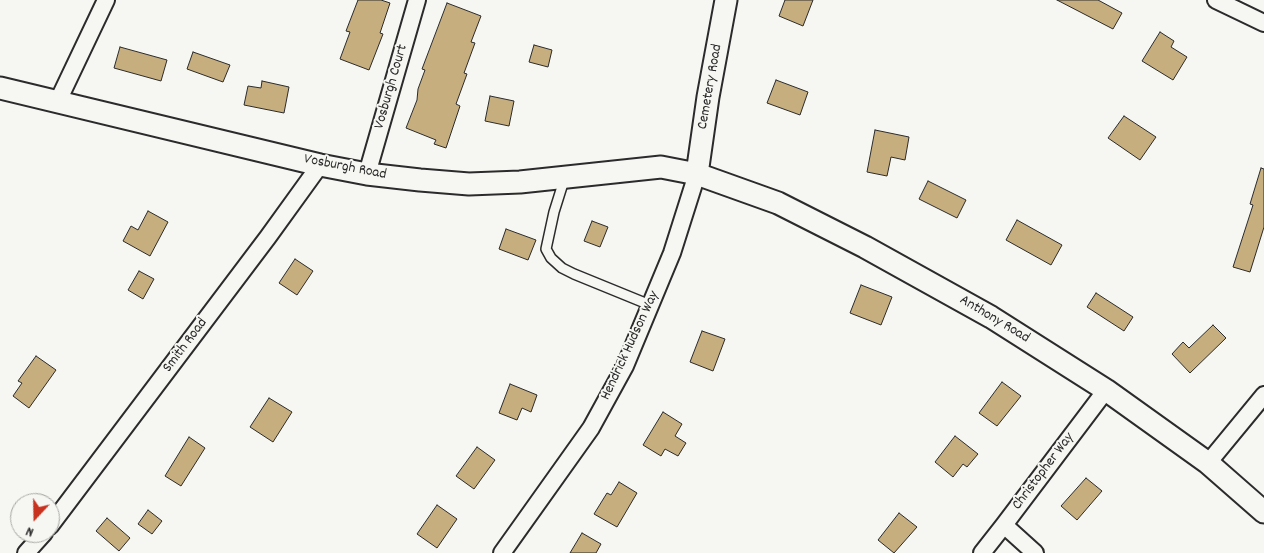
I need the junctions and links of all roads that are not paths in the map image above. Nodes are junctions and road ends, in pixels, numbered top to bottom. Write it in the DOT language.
graph roads {
  1 [pos="106,0"];
  2 [pos="417,0"];
  3 [pos="726,0"];
  4 [pos="1216,0"];
  5 [pos="1264,23"];
  6 [pos="0,88"];
  7 [pos="58,101"];
  8 [pos="320,164"];
  9 [pos="367,174"];
  10 [pos="697,174"];
  11 [pos="565,177"];
  12 [pos="650,305"];
  13 [pos="1106,390"];
  14 [pos="1264,395"];
  15 [pos="1208,463"];
  16 [pos="1264,512"];
  17 [pos="60,513"];
  18 [pos="1004,526"];
  19 [pos="35,543"];
  20 [pos="26,553"];
  21 [pos="502,553"];
  22 [pos="982,553"];
  23 [pos="1035,553"];
  1 -- 7 [label="street"];
  2 -- 9 [label="street, Vosburgh Court"];
  3 -- 10 [label="street, Cemetery Road"];
  4 -- 5 [label="street"];
  6 -- 7 [label="street, Vosburgh Road"];
  7 -- 8 [label="street, Vosburgh Road"];
  8 -- 9 [label="street, Vosburgh Road"];
  8 -- 17 [label="street, Smith Road"];
  9 -- 11 [label="street, Vosburgh Road"];
  10 -- 11 [label="street, Vosburgh Road"];
  10 -- 12 [label="street, Hendrick Hudson Way"];
  10 -- 13 [label="street, Anthony Road"];
  11 -- 12 [label="lane"];
  12 -- 21 [label="street, Hendrick Hudson Way"];
  13 -- 15 [label="street, Anthony Road"];
  13 -- 18 [label="street, Christopher Way"];
  14 -- 15 [label="street"];
  15 -- 16 [label="street, Anthony Road"];
  18 -- 22 [label="street, Christopher Way"];
  18 -- 23 [label="street"];
  19 -- 20 [label="street"];
}
